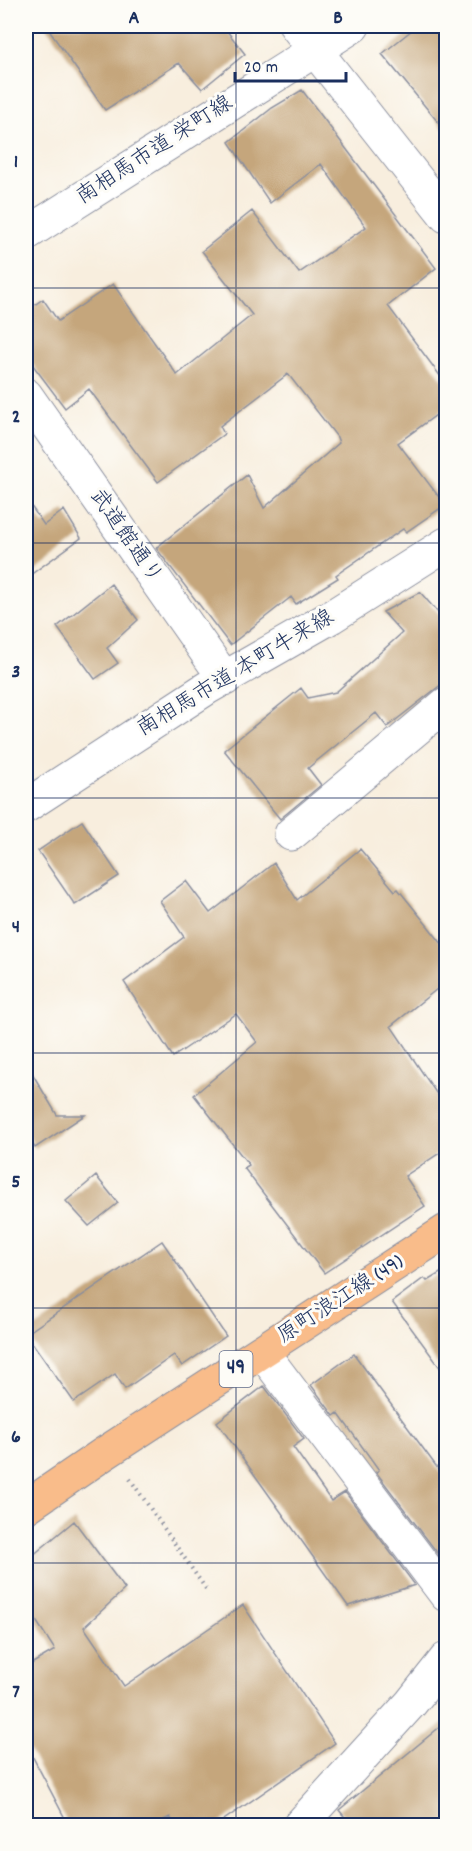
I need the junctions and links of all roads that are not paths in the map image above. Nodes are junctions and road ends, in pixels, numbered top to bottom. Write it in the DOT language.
graph roads {
  1 [pos="353,26"];
  2 [pos="305,38"];
  3 [pos="447,216"];
  4 [pos="26,234"];
  5 [pos="26,395"];
  6 [pos="447,544"];
  7 [pos="225,679"];
  8 [pos="447,704"];
  9 [pos="26,806"];
  10 [pos="291,834"];
  11 [pos="447,1231"];
  12 [pos="262,1352"];
  13 [pos="26,1508"];
  14 [pos="447,1595"];
  15 [pos="447,1659"];
  16 [pos="299,1826"];
  1 -- 2 [label="street, 南相馬市道 栄町線"];
  2 -- 3 [label="street"];
  2 -- 4 [label="street, 南相馬市道 栄町線"];
  5 -- 7 [label="street, 武道館通り"];
  6 -- 7 [label="street, 南相馬市道 本町牛来線"];
  7 -- 9 [label="street, 南相馬市道 本町牛来線"];
  8 -- 10 [label="street"];
  11 -- 12 [label="main road, 原町浪江線 (49) / 49"];
  12 -- 13 [label="main road, 原町浪江線 (49) / 49"];
  12 -- 14 [label="street"];
  15 -- 16 [label="street"];
}
